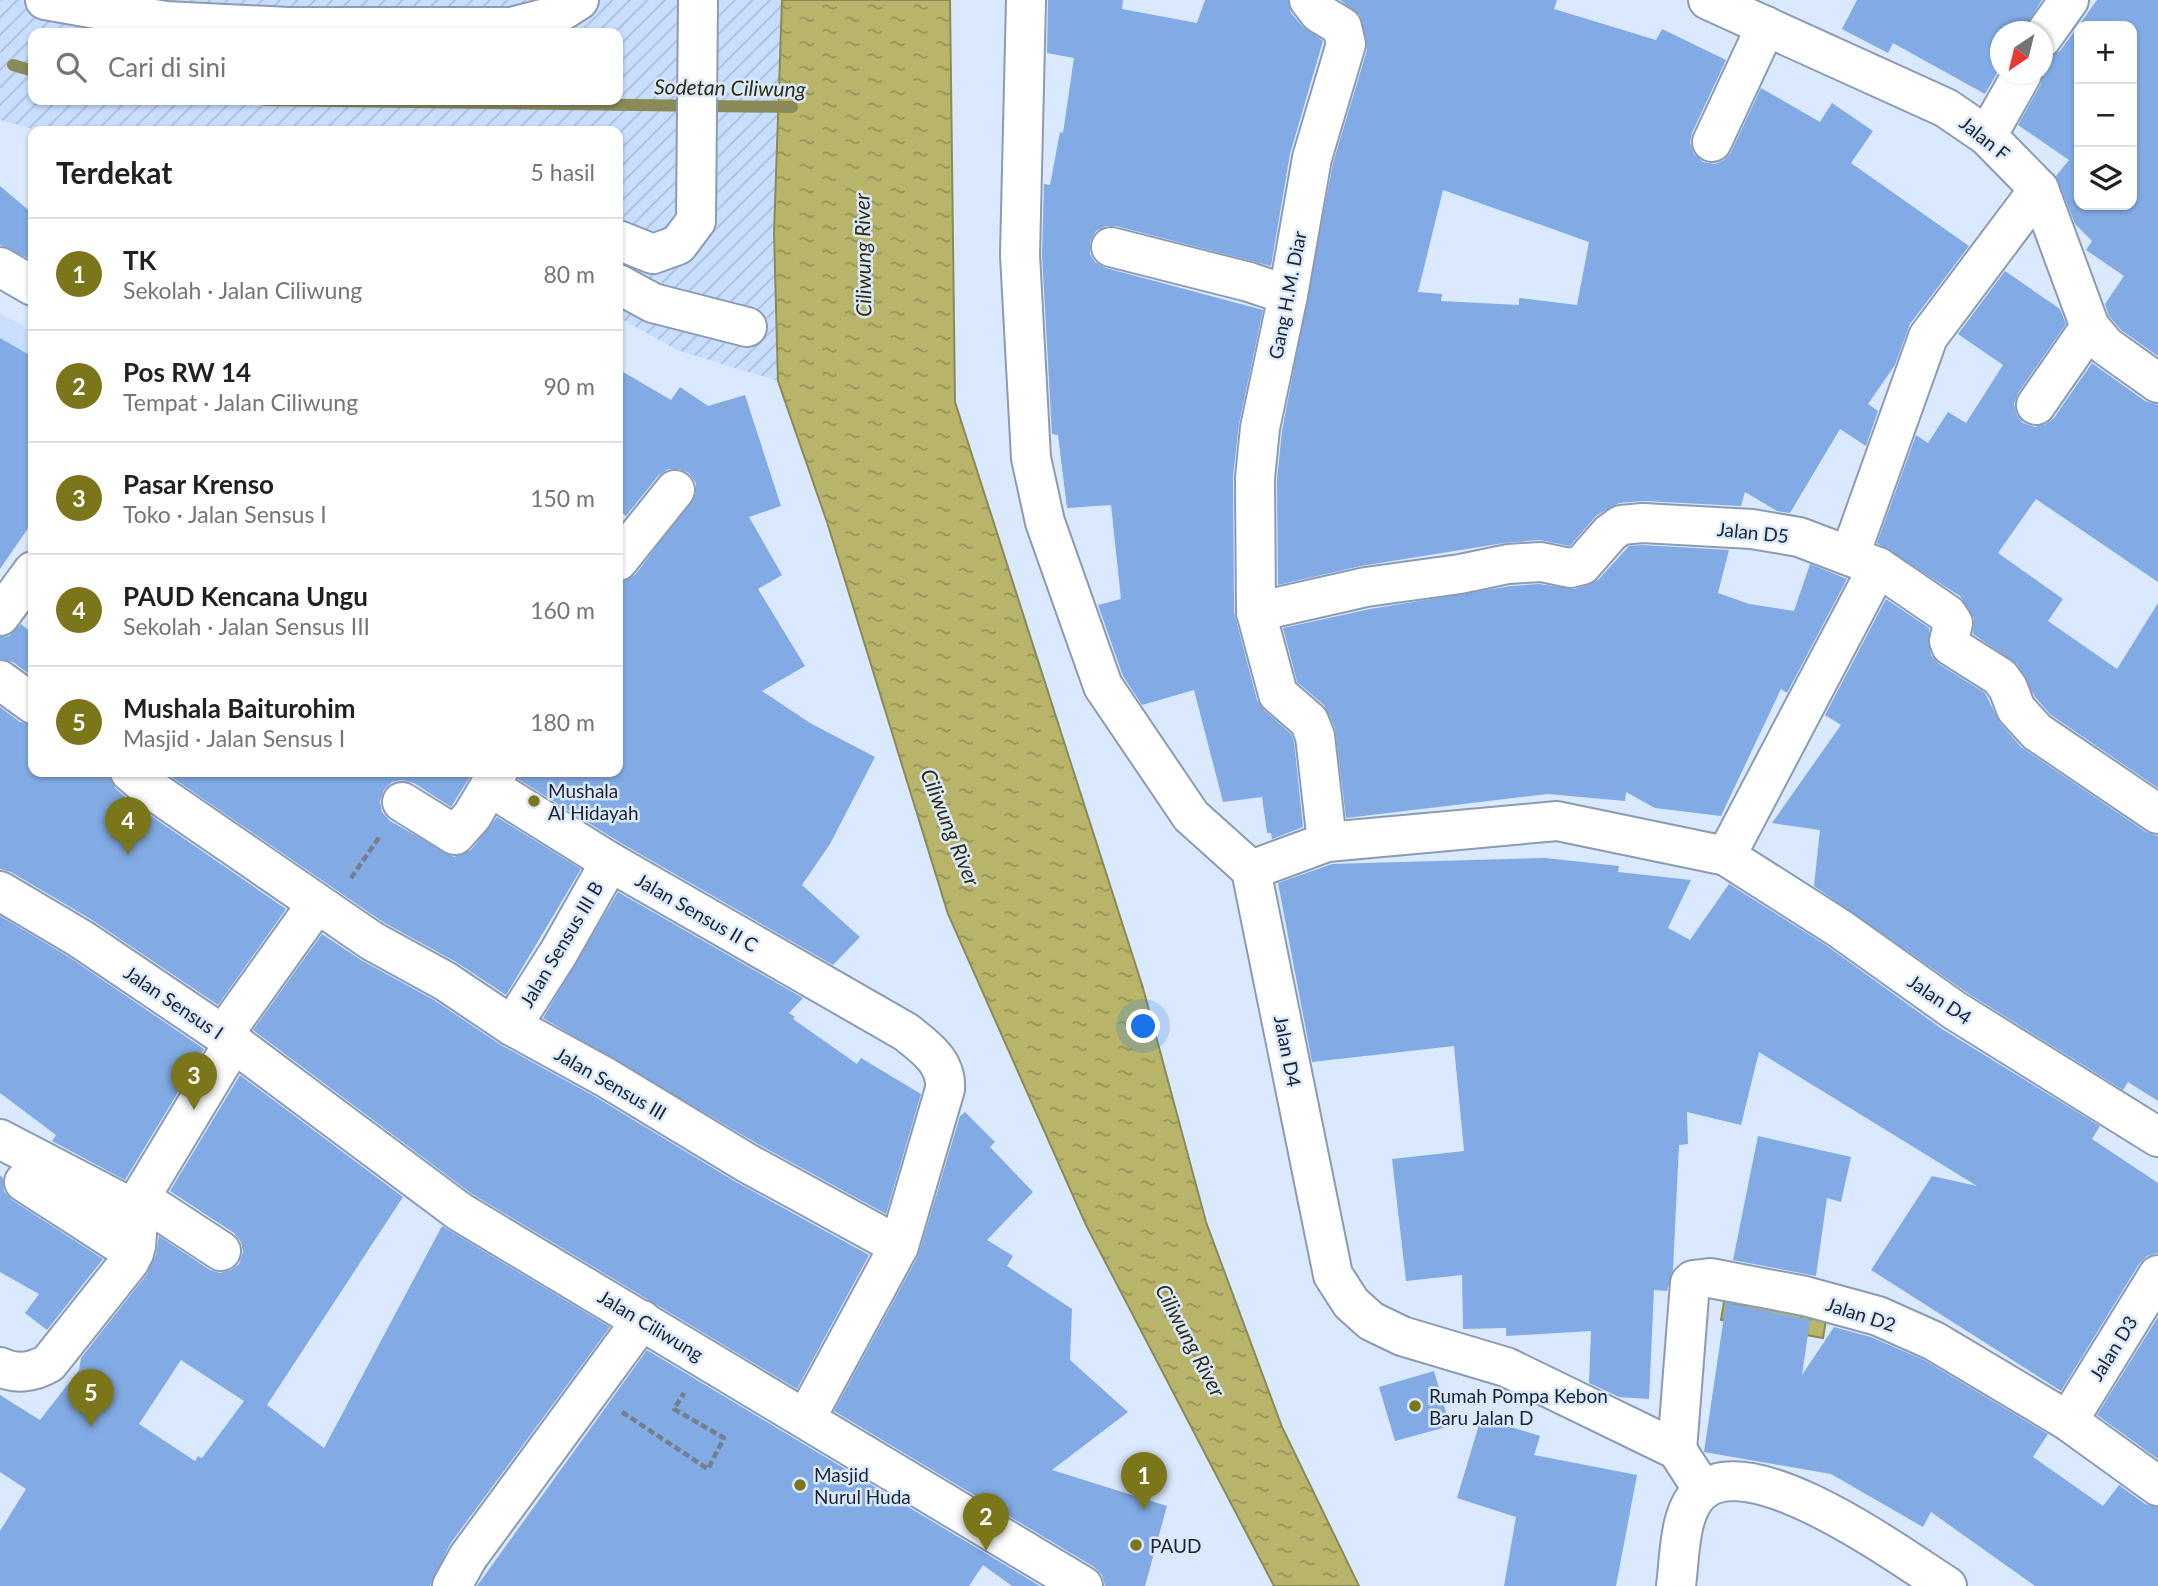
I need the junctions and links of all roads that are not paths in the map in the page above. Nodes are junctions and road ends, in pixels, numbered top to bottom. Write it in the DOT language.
graph roads {
  1 [pos="45,0"];
  2 [pos="579,0"];
  3 [pos="698,0"];
  4 [pos="1026,0"];
  5 [pos="1309,0"];
  6 [pos="1708,0"];
  7 [pos="2069,0"];
  8 [pos="2053,23"];
  9 [pos="1766,26"];
  10 [pos="2016,84"];
  11 [pos="1987,136"];
  12 [pos="1712,142"];
  13 [pos="2039,189"];
  14 [pos="623,242"];
  15 [pos="1111,247"];
  16 [pos="0,267"];
  17 [pos="28,283"];
  18 [pos="623,287"];
  19 [pos="1288,295"];
  20 [pos="747,327"];
  21 [pos="2090,327"];
  22 [pos="2158,383"];
  23 [pos="2036,405"];
  24 [pos="675,490"];
  25 [pos="623,555"];
  26 [pos="1864,561"];
  27 [pos="28,578"];
  28 [pos="1256,612"];
  29 [pos="0,616"];
  30 [pos="0,680"];
  31 [pos="28,700"];
  32 [pos="142,777"];
  33 [pos="494,779"];
  34 [pos="402,802"];
  35 [pos="2158,814"];
  36 [pos="1327,842"];
  37 [pos="1726,856"];
  38 [pos="610,862"];
  39 [pos="1251,870"];
  40 [pos="0,891"];
  41 [pos="316,905"];
  42 [pos="512,1026"];
  43 [pos="228,1038"];
  44 [pos="2158,1137"];
  45 [pos="0,1139"];
  46 [pos="24,1182"];
  47 [pos="139,1204"];
  48 [pos="900,1246"];
  49 [pos="221,1251"];
  50 [pos="134,1253"];
  51 [pos="2158,1275"];
  52 [pos="642,1320"];
  53 [pos="0,1367"];
  54 [pos="806,1418"];
  55 [pos="2068,1421"];
  56 [pos="1677,1450"];
  57 [pos="2158,1486"];
  58 [pos="1703,1490"];
  59 [pos="452,1586"];
  60 [pos="1083,1586"];
  61 [pos="1676,1586"];
  62 [pos="1947,1586"];
  1 -- 2 [label="street"];
  3 -- 14 [label="street"];
  4 -- 39 [label="street"];
  5 -- 19 [label="street, Gang H.M. Diar"];
  6 -- 9 [label="street, Jalan F"];
  7 -- 8 [label="street"];
  9 -- 11 [label="street, Jalan F"];
  9 -- 12 [label="street"];
  10 -- 11 [label="street"];
  11 -- 13 [label="street, Jalan F"];
  13 -- 21 [label="street, Jalan F"];
  13 -- 26 [label="street"];
  15 -- 19 [label="street"];
  16 -- 17 [label="street"];
  18 -- 20 [label="street"];
  19 -- 28 [label="street, Gang H.M. Diar"];
  21 -- 22 [label="street, Jalan F"];
  21 -- 23 [label="street"];
  24 -- 25 [label="street"];
  26 -- 28 [label="street, Jalan D5"];
  26 -- 35 [label="street, Jalan D5"];
  26 -- 37 [label="street"];
  27 -- 29 [label="street"];
  28 -- 36 [label="street, Gang H.M. Diar"];
  30 -- 31 [label="street"];
  32 -- 41 [label="street, Jalan Sensus III"];
  33 -- 34 [label="street, Jalan Sensus II C"];
  33 -- 38 [label="street, Jalan Sensus II C"];
  36 -- 37 [label="street, Jalan D4"];
  36 -- 39 [label="street, Jalan D4"];
  37 -- 44 [label="street, Jalan D4"];
  38 -- 42 [label="street, Jalan Sensus III B"];
  38 -- 48 [label="street, Jalan Sensus II C"];
  39 -- 56 [label="street, Jalan D4"];
  40 -- 43 [label="street, Jalan Sensus I"];
  41 -- 42 [label="street, Jalan Sensus III"];
  41 -- 43 [label="street"];
  42 -- 48 [label="street, Jalan Sensus III"];
  43 -- 47 [label="street, Jalan Sensus I"];
  43 -- 52 [label="street, Jalan Ciliwung"];
  45 -- 47 [label="street"];
  46 -- 50 [label="street"];
  47 -- 49 [label="street"];
  47 -- 50 [label="street, Jalan Sensus I"];
  48 -- 54 [label="street, Jalan Sensus II C"];
  50 -- 53 [label="street"];
  51 -- 55 [label="street, Jalan D3"];
  52 -- 54 [label="street, Jalan Ciliwung"];
  52 -- 59 [label="street"];
  54 -- 60 [label="street, Jalan Ciliwung"];
  55 -- 56 [label="street, Jalan D2"];
  55 -- 57 [label="street, Jalan D2"];
  56 -- 58 [label="street"];
  58 -- 61 [label="street"];
  58 -- 62 [label="street"];
}
